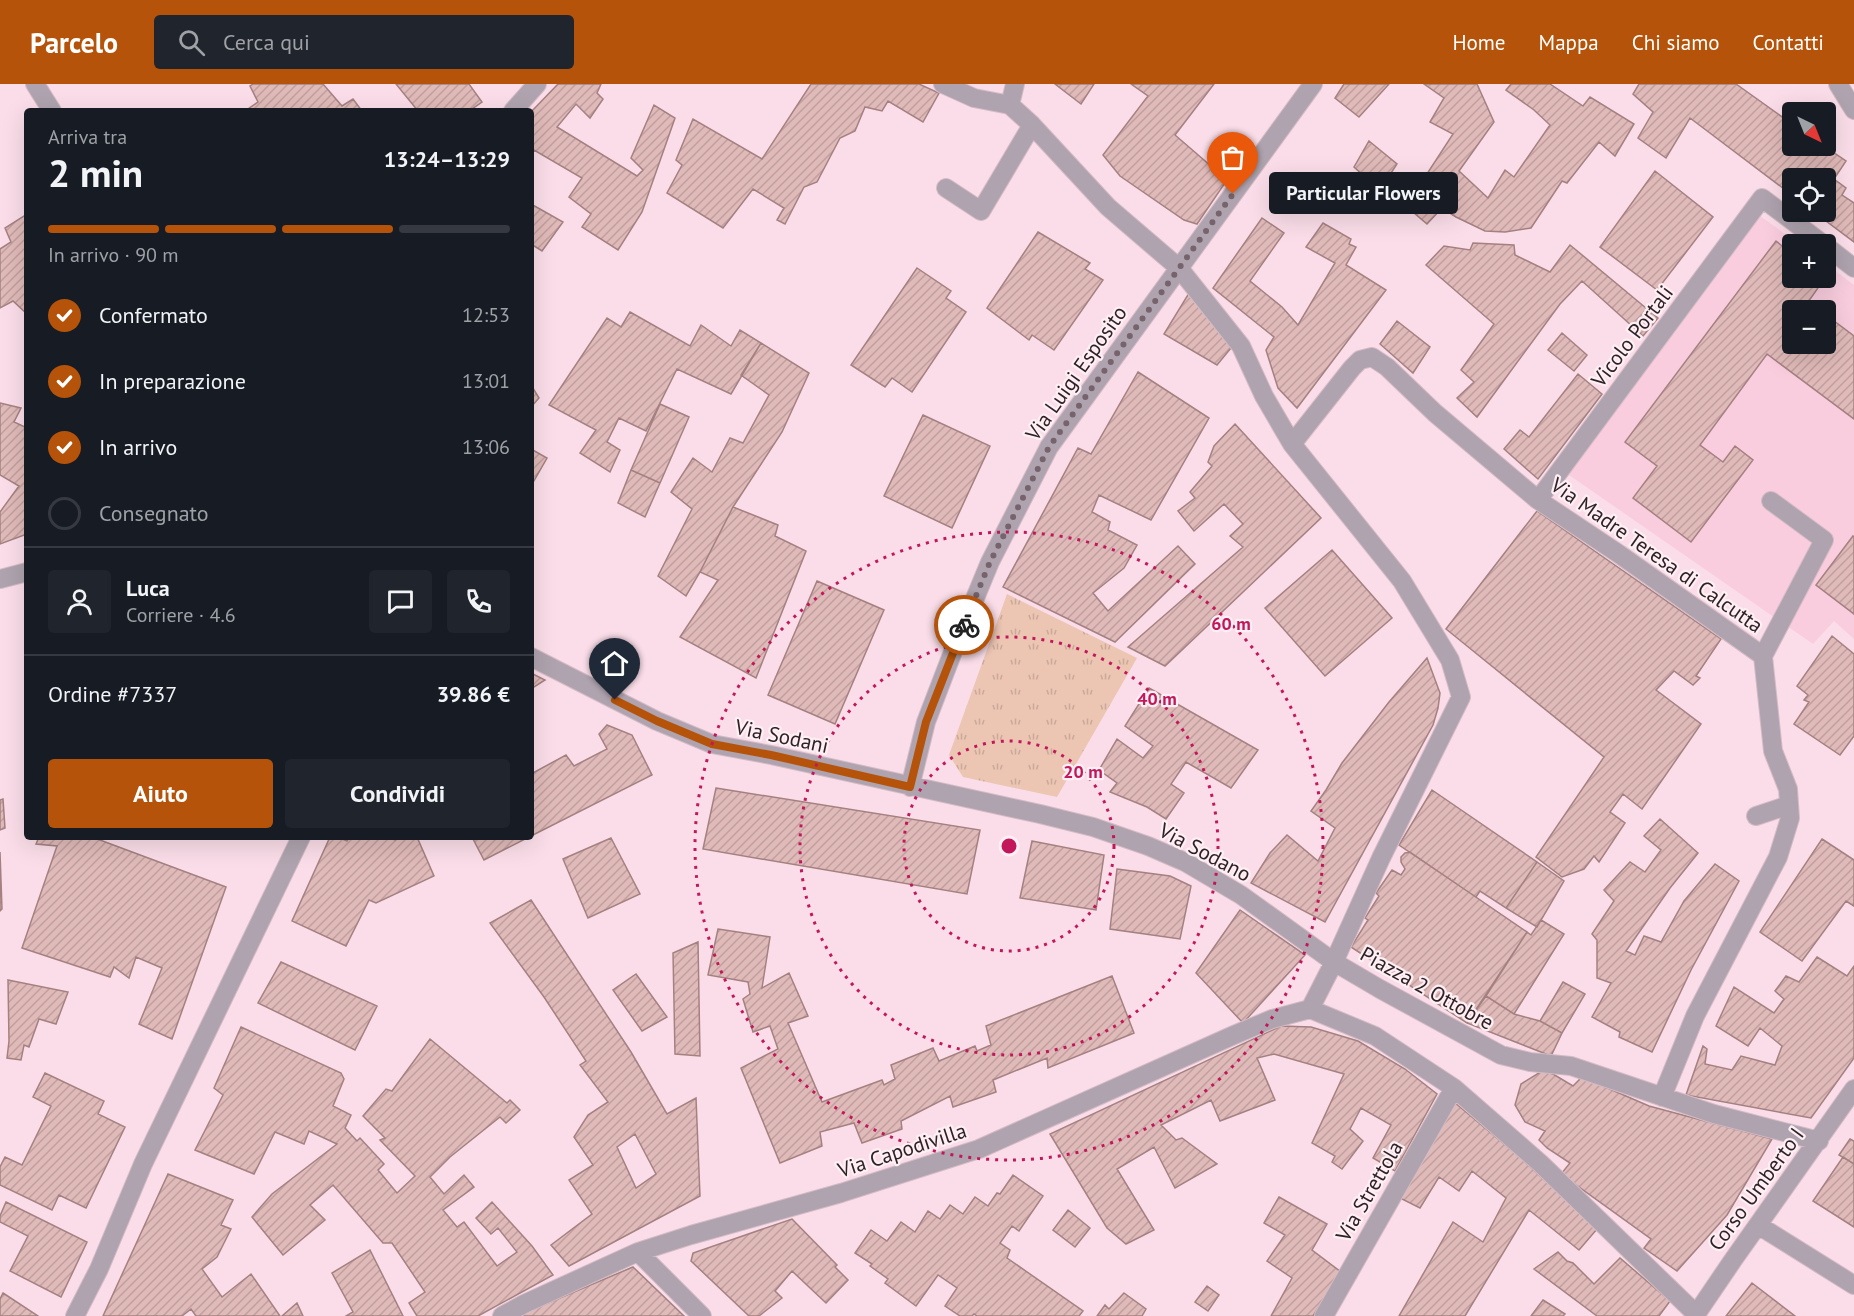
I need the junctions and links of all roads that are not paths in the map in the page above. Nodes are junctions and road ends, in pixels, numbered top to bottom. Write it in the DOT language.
graph roads {
  1 [pos="35,84"];
  2 [pos="537,84"];
  3 [pos="943,84"];
  4 [pos="1015,84"];
  5 [pos="1313,84"];
  6 [pos="1838,84"];
  7 [pos="1010,105"];
  8 [pos="50,108"];
  9 [pos="516,108"];
  10 [pos="1854,110"];
  11 [pos="1032,125"];
  12 [pos="946,188"];
  13 [pos="1809,234"];
  14 [pos="1836,254"];
  15 [pos="1179,268"];
  16 [pos="1854,268"];
  17 [pos="1292,444"];
  18 [pos="1538,500"];
  19 [pos="1772,501"];
  20 [pos="24,573"];
  21 [pos="0,579"];
  22 [pos="1763,656"];
  23 [pos="534,659"];
  24 [pos="910,787"];
  25 [pos="1789,805"];
  26 [pos="1040,814"];
  27 [pos="1756,816"];
  28 [pos="300,840"];
  29 [pos="1334,962"];
  30 [pos="1310,1009"];
  31 [pos="1454,1088"];
  32 [pos="1854,1089"];
  33 [pos="1662,1097"];
  34 [pos="1819,1141"];
  35 [pos="1758,1225"];
  36 [pos="638,1252"];
  37 [pos="1854,1285"];
  38 [pos="1696,1315"];
  39 [pos="75,1316"];
  40 [pos="502,1316"];
  41 [pos="702,1316"];
  42 [pos="1324,1316"];
  1 -- 8 [label="street"];
  2 -- 9 [label="street"];
  3 -- 7 [label="street"];
  4 -- 7 [label="street"];
  5 -- 15 [label="street, Via Luigi Esposito"];
  6 -- 10 [label="street"];
  7 -- 11 [label="street"];
  11 -- 12 [label="street"];
  11 -- 15 [label="street"];
  13 -- 18 [label="street, Vicolo Portali"];
  14 -- 16 [label="street"];
  15 -- 17 [label="street"];
  15 -- 24 [label="street, Via Luigi Esposito"];
  17 -- 18 [label="street, Via Madre Teresa di Calcutta"];
  17 -- 29 [label="street"];
  18 -- 22 [label="street, Via Madre Teresa di Calcutta"];
  19 -- 22 [label="street"];
  20 -- 21 [label="street"];
  22 -- 25 [label="street, Via Madre Teresa di Calcutta"];
  23 -- 24 [label="street, Via Sodani"];
  24 -- 26 [label="street, Via Sodani"];
  25 -- 27 [label="street"];
  25 -- 33 [label="street, Via Madre Teresa di Calcutta"];
  26 -- 29 [label="street, Via Sodano"];
  28 -- 39 [label="street"];
  29 -- 30 [label="street, Piazza 2 Ottobre"];
  29 -- 33 [label="street, Piazza 2 Ottobre"];
  30 -- 31 [label="street"];
  30 -- 36 [label="street, Via Capodivilla"];
  31 -- 38 [label="street"];
  31 -- 42 [label="street, Via Strettola"];
  32 -- 34 [label="street, Corso Umberto I"];
  33 -- 34 [label="street, Piazza 2 Ottobre"];
  34 -- 35 [label="street, Corso Umberto I"];
  35 -- 37 [label="street"];
  35 -- 38 [label="street, Corso Umberto I"];
  36 -- 40 [label="street, Via Capodivilla"];
  36 -- 41 [label="street"];
}
